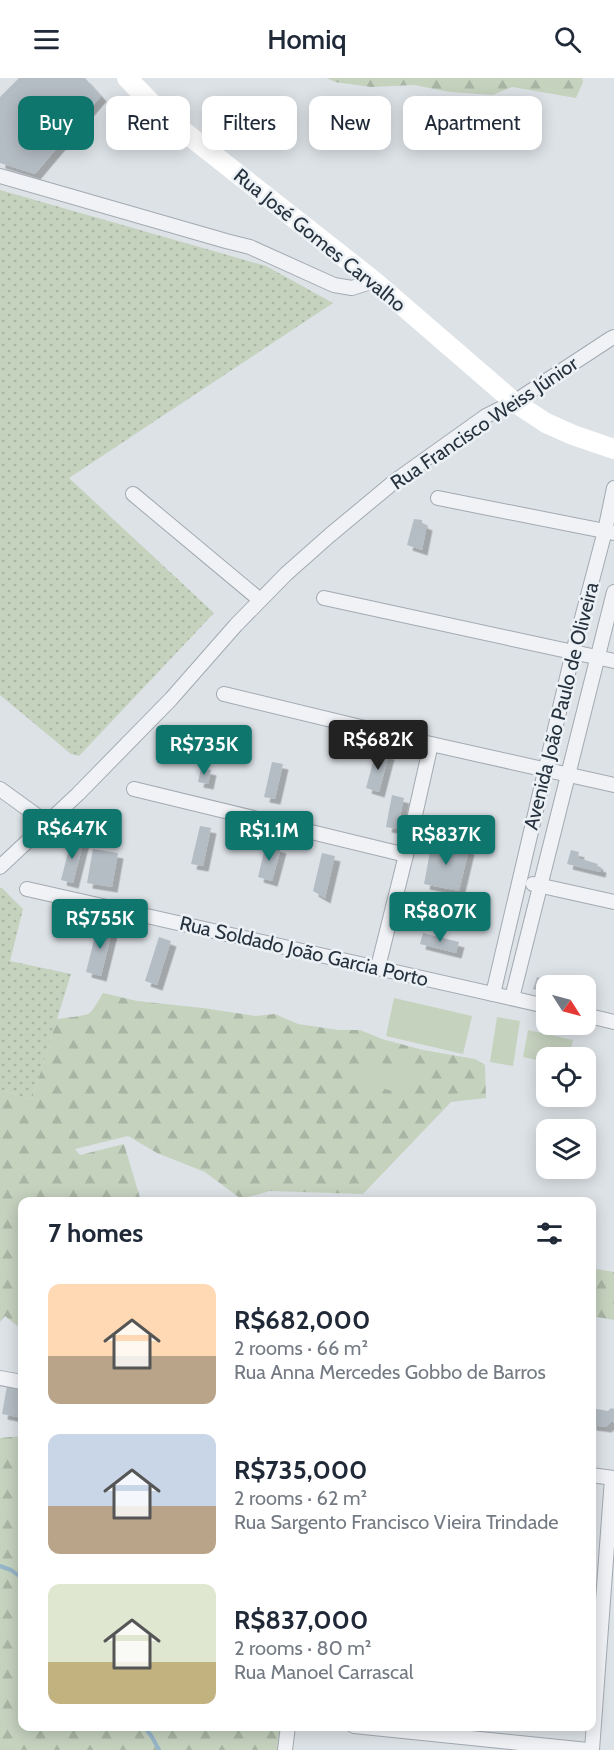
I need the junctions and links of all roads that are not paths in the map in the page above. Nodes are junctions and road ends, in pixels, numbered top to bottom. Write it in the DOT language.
graph roads {
  1 [pos="128,78"];
  2 [pos="0,176"];
  3 [pos="374,281"];
  4 [pos="614,338"];
  5 [pos="514,402"];
  6 [pos="614,449"];
  7 [pos="614,488"];
  8 [pos="133,494"];
  9 [pos="438,498"];
  10 [pos="612,509"];
  11 [pos="610,532"];
  12 [pos="614,592"];
  13 [pos="324,598"];
  14 [pos="260,600"];
  15 [pos="573,652"];
  16 [pos="598,657"];
  17 [pos="614,661"];
  18 [pos="224,694"];
  19 [pos="431,744"];
  20 [pos="545,770"];
  21 [pos="568,775"];
  22 [pos="614,785"];
  23 [pos="0,789"];
  24 [pos="134,789"];
  25 [pos="47,823"];
  26 [pos="406,855"];
  27 [pos="0,867"];
  28 [pos="519,881"];
  29 [pos="540,886"];
  30 [pos="27,889"];
  31 [pos="614,902"];
  32 [pos="378,968"];
  33 [pos="493,993"];
  34 [pos="512,998"];
  35 [pos="536,1004"];
  36 [pos="596,1018"];
  37 [pos="614,1022"];
  38 [pos="0,1378"];
  39 [pos="18,1381"];
  40 [pos="596,1476"];
  41 [pos="613,1478"];
  42 [pos="596,1679"];
  43 [pos="287,1731"];
  44 [pos="406,1731"];
  45 [pos="592,1731"];
  46 [pos="489,1739"];
  47 [pos="285,1750"];
  48 [pos="590,1750"];
  1 -- 3 [label="main road, Rua José Gomes Carvalho"];
  2 -- 3 [label="street"];
  3 -- 5 [label="main road, Rua José Gomes Carvalho"];
  4 -- 5 [label="street, Rua Francisco Weiss Júnior"];
  5 -- 6 [label="main road, Rua José Gomes Carvalho"];
  5 -- 14 [label="street, Rua Francisco Weiss Júnior"];
  7 -- 10 [label="street, Avenida João Paulo de Oliveira"];
  8 -- 14 [label="street"];
  9 -- 11 [label="street"];
  10 -- 11 [label="street, Avenida João Paulo de Oliveira"];
  11 -- 15 [label="street, Avenida João Paulo de Oliveira"];
  12 -- 16 [label="street, Avenida João Paulo de Oliveira"];
  13 -- 15 [label="street"];
  14 -- 25 [label="street, Rua Francisco Weiss Júnior"];
  15 -- 16 [label="street"];
  15 -- 20 [label="street, Avenida João Paulo de Oliveira"];
  16 -- 17 [label="street"];
  16 -- 21 [label="street, Avenida João Paulo de Oliveira"];
  18 -- 19 [label="street"];
  19 -- 20 [label="street"];
  19 -- 26 [label="street"];
  20 -- 21 [label="street"];
  20 -- 28 [label="street, Avenida João Paulo de Oliveira"];
  21 -- 22 [label="street"];
  21 -- 29 [label="street, Avenida João Paulo de Oliveira"];
  23 -- 25 [label="street"];
  24 -- 26 [label="street"];
  25 -- 27 [label="street, Rua Francisco Weiss Júnior"];
  26 -- 32 [label="street"];
  28 -- 29 [label="street"];
  28 -- 33 [label="street, Avenida João Paulo de Oliveira"];
  29 -- 31 [label="street"];
  29 -- 34 [label="street, Avenida João Paulo de Oliveira"];
  30 -- 32 [label="street, Rua Soldado João Garcia Porto"];
  32 -- 33 [label="street, Rua Soldado João Garcia Porto"];
  33 -- 34 [label="street, Rua Soldado João Garcia Porto"];
  34 -- 35 [label="street, Rua Soldado João Garcia Porto"];
  36 -- 37 [label="street"];
  38 -- 39 [label="street"];
  40 -- 41 [label="street"];
  41 -- 42 [label="street"];
  43 -- 47 [label="street"];
  44 -- 46 [label="street"];
  45 -- 48 [label="street"];
  46 -- 48 [label="street"];
}
